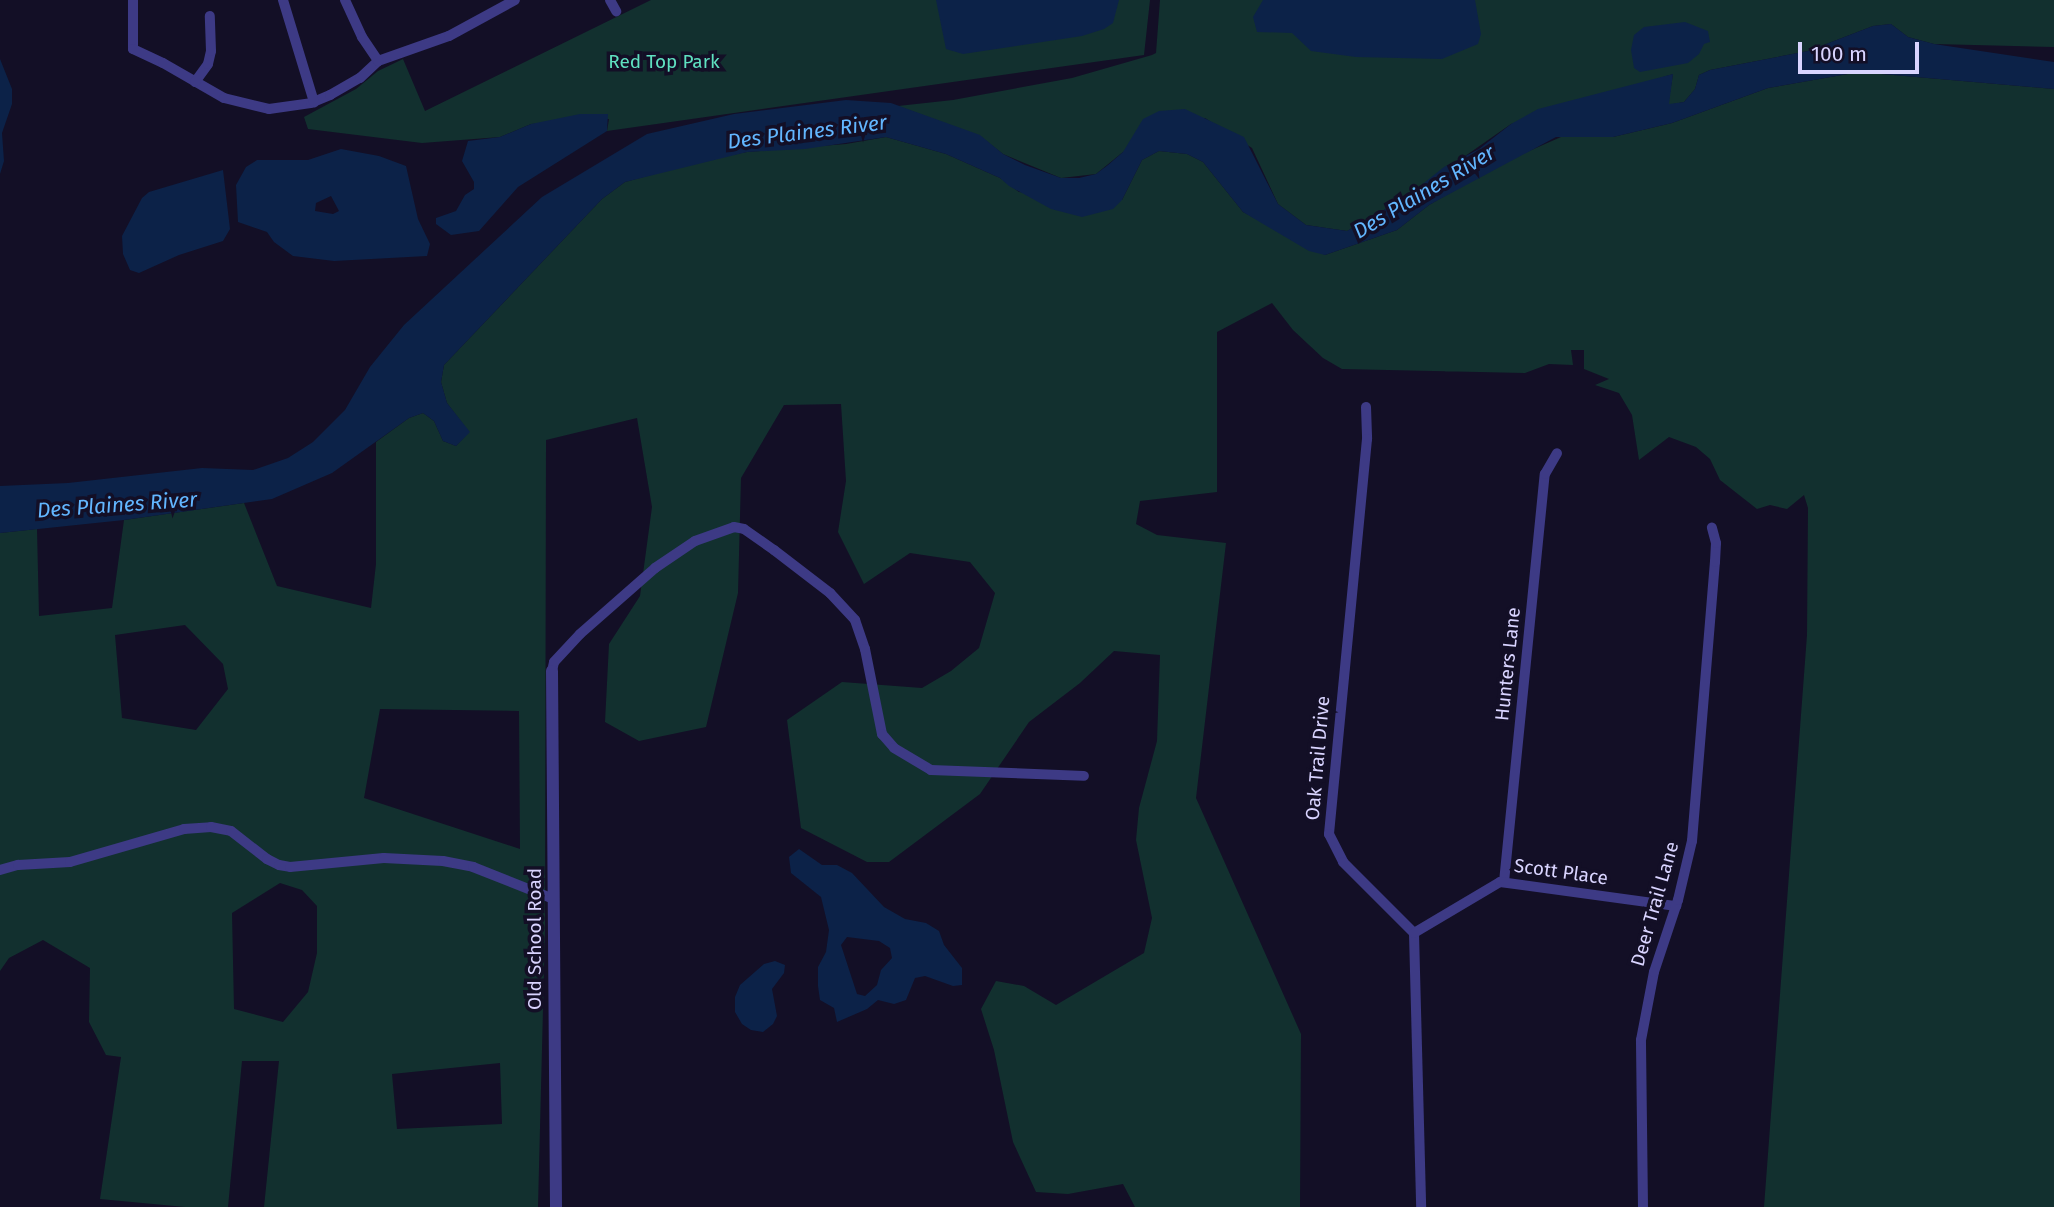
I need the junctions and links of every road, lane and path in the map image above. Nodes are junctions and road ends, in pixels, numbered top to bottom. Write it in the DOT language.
graph roads {
  1 [pos="133,0"];
  2 [pos="283,0"];
  3 [pos="345,0"];
  4 [pos="515,0"];
  5 [pos="610,0"];
  6 [pos="616,11"];
  7 [pos="210,16"];
  8 [pos="378,61"];
  9 [pos="195,82"];
  10 [pos="314,102"];
  11 [pos="1366,407"];
  12 [pos="1557,453"];
  13 [pos="1712,528"];
  14 [pos="552,671"];
  15 [pos="1084,776"];
  16 [pos="0,870"];
  17 [pos="1504,882"];
  18 [pos="554,899"];
  19 [pos="1676,906"];
  20 [pos="1414,933"];
  21 [pos="556,1207"];
  22 [pos="1421,1207"];
  23 [pos="1643,1207"];
  1 -- 9 [label="street"];
  2 -- 10 [label="street"];
  3 -- 8 [label="street"];
  4 -- 8 [label="street"];
  5 -- 6 [label="street"];
  7 -- 9 [label="street"];
  8 -- 10 [label="street"];
  9 -- 10 [label="street"];
  11 -- 20 [label="street, Oak Trail Drive"];
  12 -- 17 [label="street, Hunters Lane"];
  13 -- 19 [label="street, Deer Trail Lane"];
  14 -- 15 [label="street"];
  14 -- 18 [label="street, Old School Road"];
  16 -- 18 [label="street"];
  17 -- 19 [label="street, Scott Place"];
  17 -- 20 [label="street, Scott Place"];
  18 -- 21 [label="street, Old School Road"];
  19 -- 23 [label="street, Deer Trail Lane"];
  20 -- 22 [label="street"];
}
